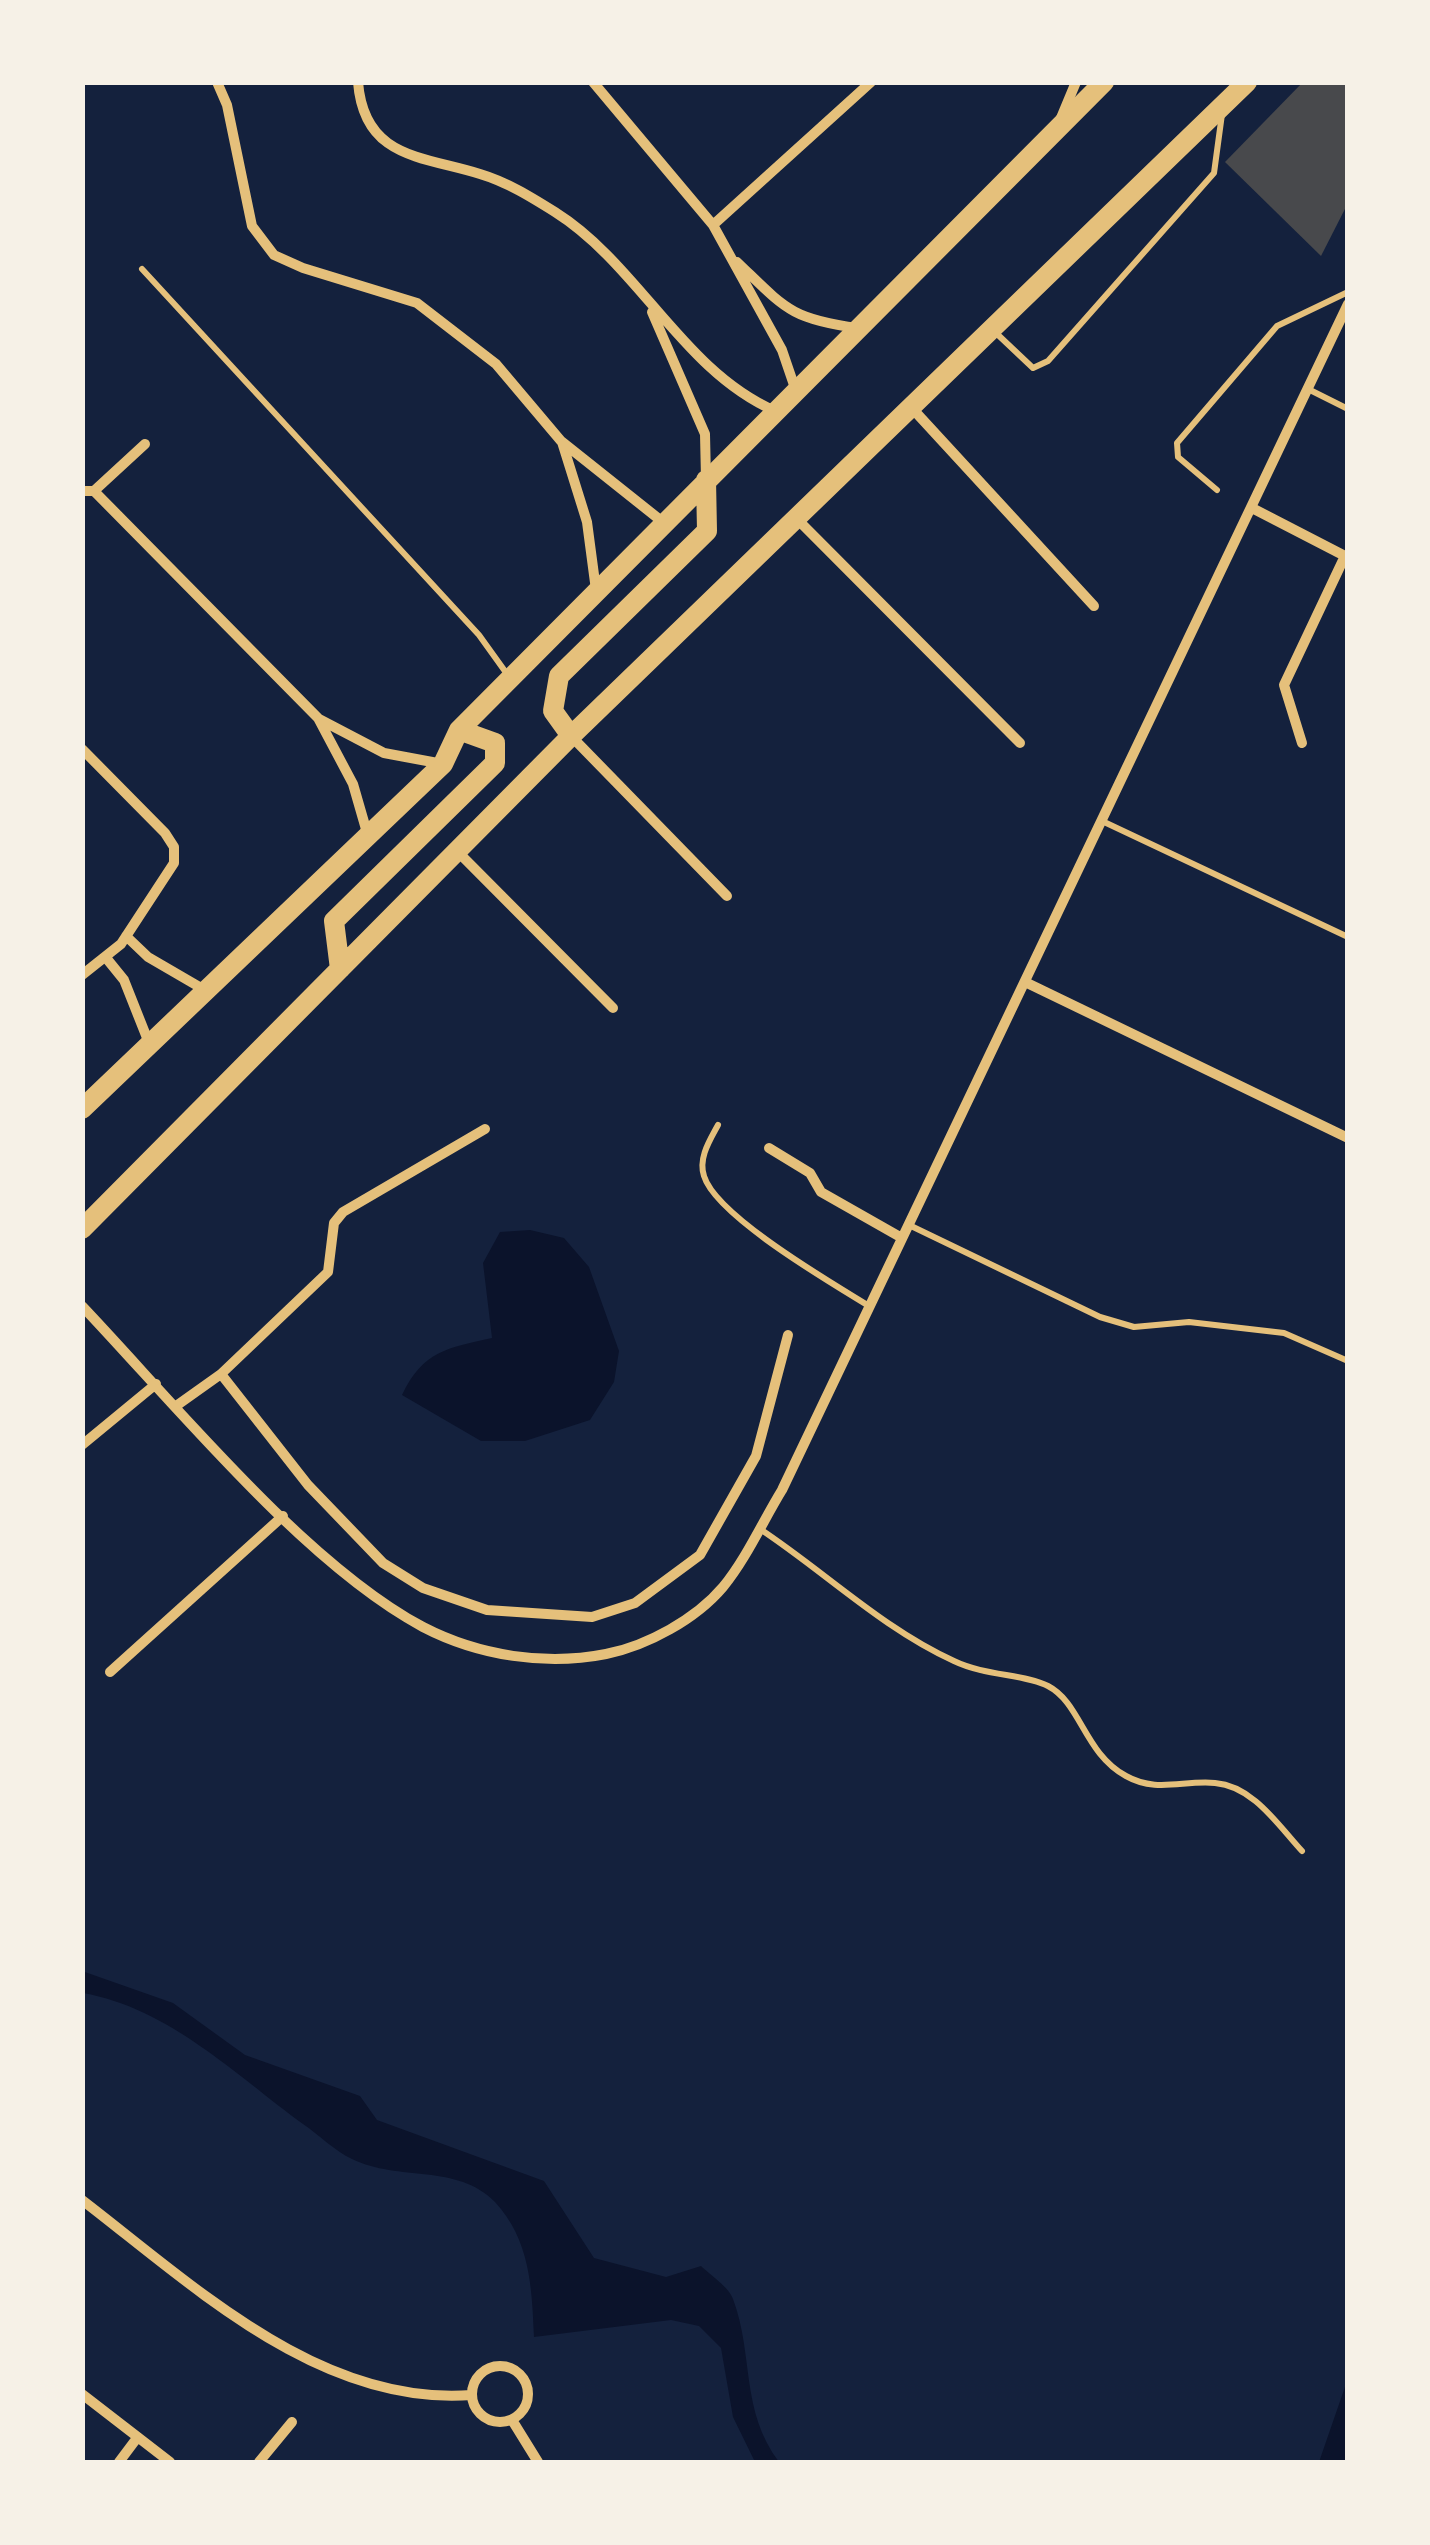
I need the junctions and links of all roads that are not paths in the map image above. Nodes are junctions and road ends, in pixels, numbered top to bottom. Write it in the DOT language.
graph roads {
  1 [pos="217,82"];
  2 [pos="358,82"];
  3 [pos="594,82"];
  4 [pos="871,82"];
  5 [pos="1076,82"];
  6 [pos="1104,82"];
  7 [pos="1246,82"];
  8 [pos="1224,104"];
  9 [pos="1055,131"];
  10 [pos="714,225"];
  11 [pos="733,258"];
  12 [pos="142,270"];
  13 [pos="1348,292"];
  14 [pos="648,302"];
  15 [pos="1348,304"];
  16 [pos="858,328"];
  17 [pos="992,329"];
  18 [pos="1308,388"];
  19 [pos="796,391"];
  20 [pos="910,406"];
  21 [pos="1348,409"];
  22 [pos="775,411"];
  23 [pos="561,440"];
  24 [pos="145,444"];
  25 [pos="706,480"];
  26 [pos="1217,490"];
  27 [pos="88,491"];
  28 [pos="1252,508"];
  29 [pos="796,518"];
  30 [pos="664,523"];
  31 [pos="1346,555"];
  32 [pos="596,591"];
  33 [pos="1094,606"];
  34 [pos="510,679"];
  35 [pos="318,718"];
  36 [pos="459,730"];
  37 [pos="571,736"];
  38 [pos="1020,742"];
  39 [pos="1302,743"];
  40 [pos="82,749"];
  41 [pos="443,764"];
  42 [pos="1102,821"];
  43 [pos="368,838"];
  44 [pos="456,851"];
  45 [pos="727,896"];
  46 [pos="126,936"];
  47 [pos="1348,937"];
  48 [pos="106,959"];
  49 [pos="340,968"];
  50 [pos="82,975"];
  51 [pos="1025,982"];
  52 [pos="203,989"];
  53 [pos="613,1008"];
  54 [pos="149,1043"];
  55 [pos="82,1108"];
  56 [pos="718,1125"];
  57 [pos="485,1129"];
  58 [pos="1348,1138"];
  59 [pos="769,1148"];
  60 [pos="909,1225"];
  61 [pos="82,1230"];
  62 [pos="902,1238"];
  63 [pos="82,1306"];
  64 [pos="870,1306"];
  65 [pos="788,1335"];
  66 [pos="1348,1361"];
  67 [pos="220,1374"];
  68 [pos="156,1384"];
  69 [pos="176,1406"];
  70 [pos="82,1445"];
  71 [pos="284,1516"];
  72 [pos="759,1528"];
  73 [pos="110,1672"];
  74 [pos="1302,1851"];
  75 [pos="82,2200"];
  76 [pos="82,2394"];
  77 [pos="472,2394"];
  78 [pos="512,2420"];
  79 [pos="292,2422"];
  80 [pos="137,2438"];
  81 [pos="119,2462"];
  82 [pos="170,2462"];
  83 [pos="259,2462"];
  84 [pos="538,2462"];
  1 -- 23 [label="street"];
  2 -- 14 [label="street"];
  3 -- 10 [label="street"];
  4 -- 10 [label="street"];
  5 -- 9 [label="street"];
  6 -- 9 [label="highway"];
  7 -- 8 [label="highway"];
  8 -- 17 [label="highway"];
  8 -- 17 [label="lane"];
  9 -- 16 [label="highway"];
  10 -- 11 [label="street"];
  11 -- 16 [label="street"];
  11 -- 19 [label="street"];
  12 -- 34 [label="lane"];
  13 -- 26 [label="lane"];
  14 -- 22 [label="street"];
  14 -- 25 [label="street"];
  15 -- 18 [label="street"];
  16 -- 19 [label="highway"];
  17 -- 20 [label="highway"];
  18 -- 21 [label="lane"];
  18 -- 28 [label="street"];
  19 -- 22 [label="highway"];
  20 -- 29 [label="highway"];
  20 -- 33 [label="street"];
  22 -- 25 [label="highway"];
  23 -- 30 [label="street"];
  23 -- 32 [label="street"];
  24 -- 27 [label="street"];
  25 -- 30 [label="highway"];
  25 -- 37 [label="highway"];
  27 -- 35 [label="street"];
  28 -- 31 [label="street"];
  28 -- 42 [label="street"];
  29 -- 37 [label="highway"];
  29 -- 38 [label="street"];
  30 -- 32 [label="highway"];
  31 -- 39 [label="street"];
  32 -- 34 [label="highway"];
  34 -- 36 [label="highway"];
  35 -- 41 [label="street"];
  35 -- 43 [label="street"];
  36 -- 41 [label="highway"];
  36 -- 49 [label="highway"];
  37 -- 44 [label="highway"];
  37 -- 45 [label="street"];
  40 -- 46 [label="street"];
  41 -- 43 [label="highway"];
  42 -- 47 [label="lane"];
  42 -- 51 [label="street"];
  43 -- 52 [label="highway"];
  44 -- 49 [label="highway"];
  44 -- 53 [label="street"];
  46 -- 48 [label="street"];
  46 -- 52 [label="street"];
  48 -- 50 [label="street"];
  48 -- 54 [label="street"];
  49 -- 61 [label="highway"];
  51 -- 58 [label="street"];
  51 -- 60 [label="street"];
  52 -- 54 [label="highway"];
  54 -- 55 [label="highway"];
  56 -- 64 [label="lane"];
  57 -- 67 [label="street"];
  59 -- 62 [label="street"];
  60 -- 62 [label="street"];
  60 -- 66 [label="lane"];
  62 -- 64 [label="street"];
  63 -- 68 [label="street"];
  64 -- 72 [label="street"];
  65 -- 67 [label="street"];
  67 -- 69 [label="street"];
  68 -- 69 [label="street"];
  68 -- 70 [label="street"];
  69 -- 71 [label="street"];
  71 -- 72 [label="street"];
  71 -- 73 [label="street"];
  72 -- 74 [label="lane"];
  75 -- 77 [label="street"];
  76 -- 80 [label="street"];
  77 -- 78 [label="street"];
  77 -- 78 [label="street"];
  78 -- 84 [label="street"];
  79 -- 83 [label="street"];
  80 -- 81 [label="street"];
  80 -- 82 [label="street"];
}
